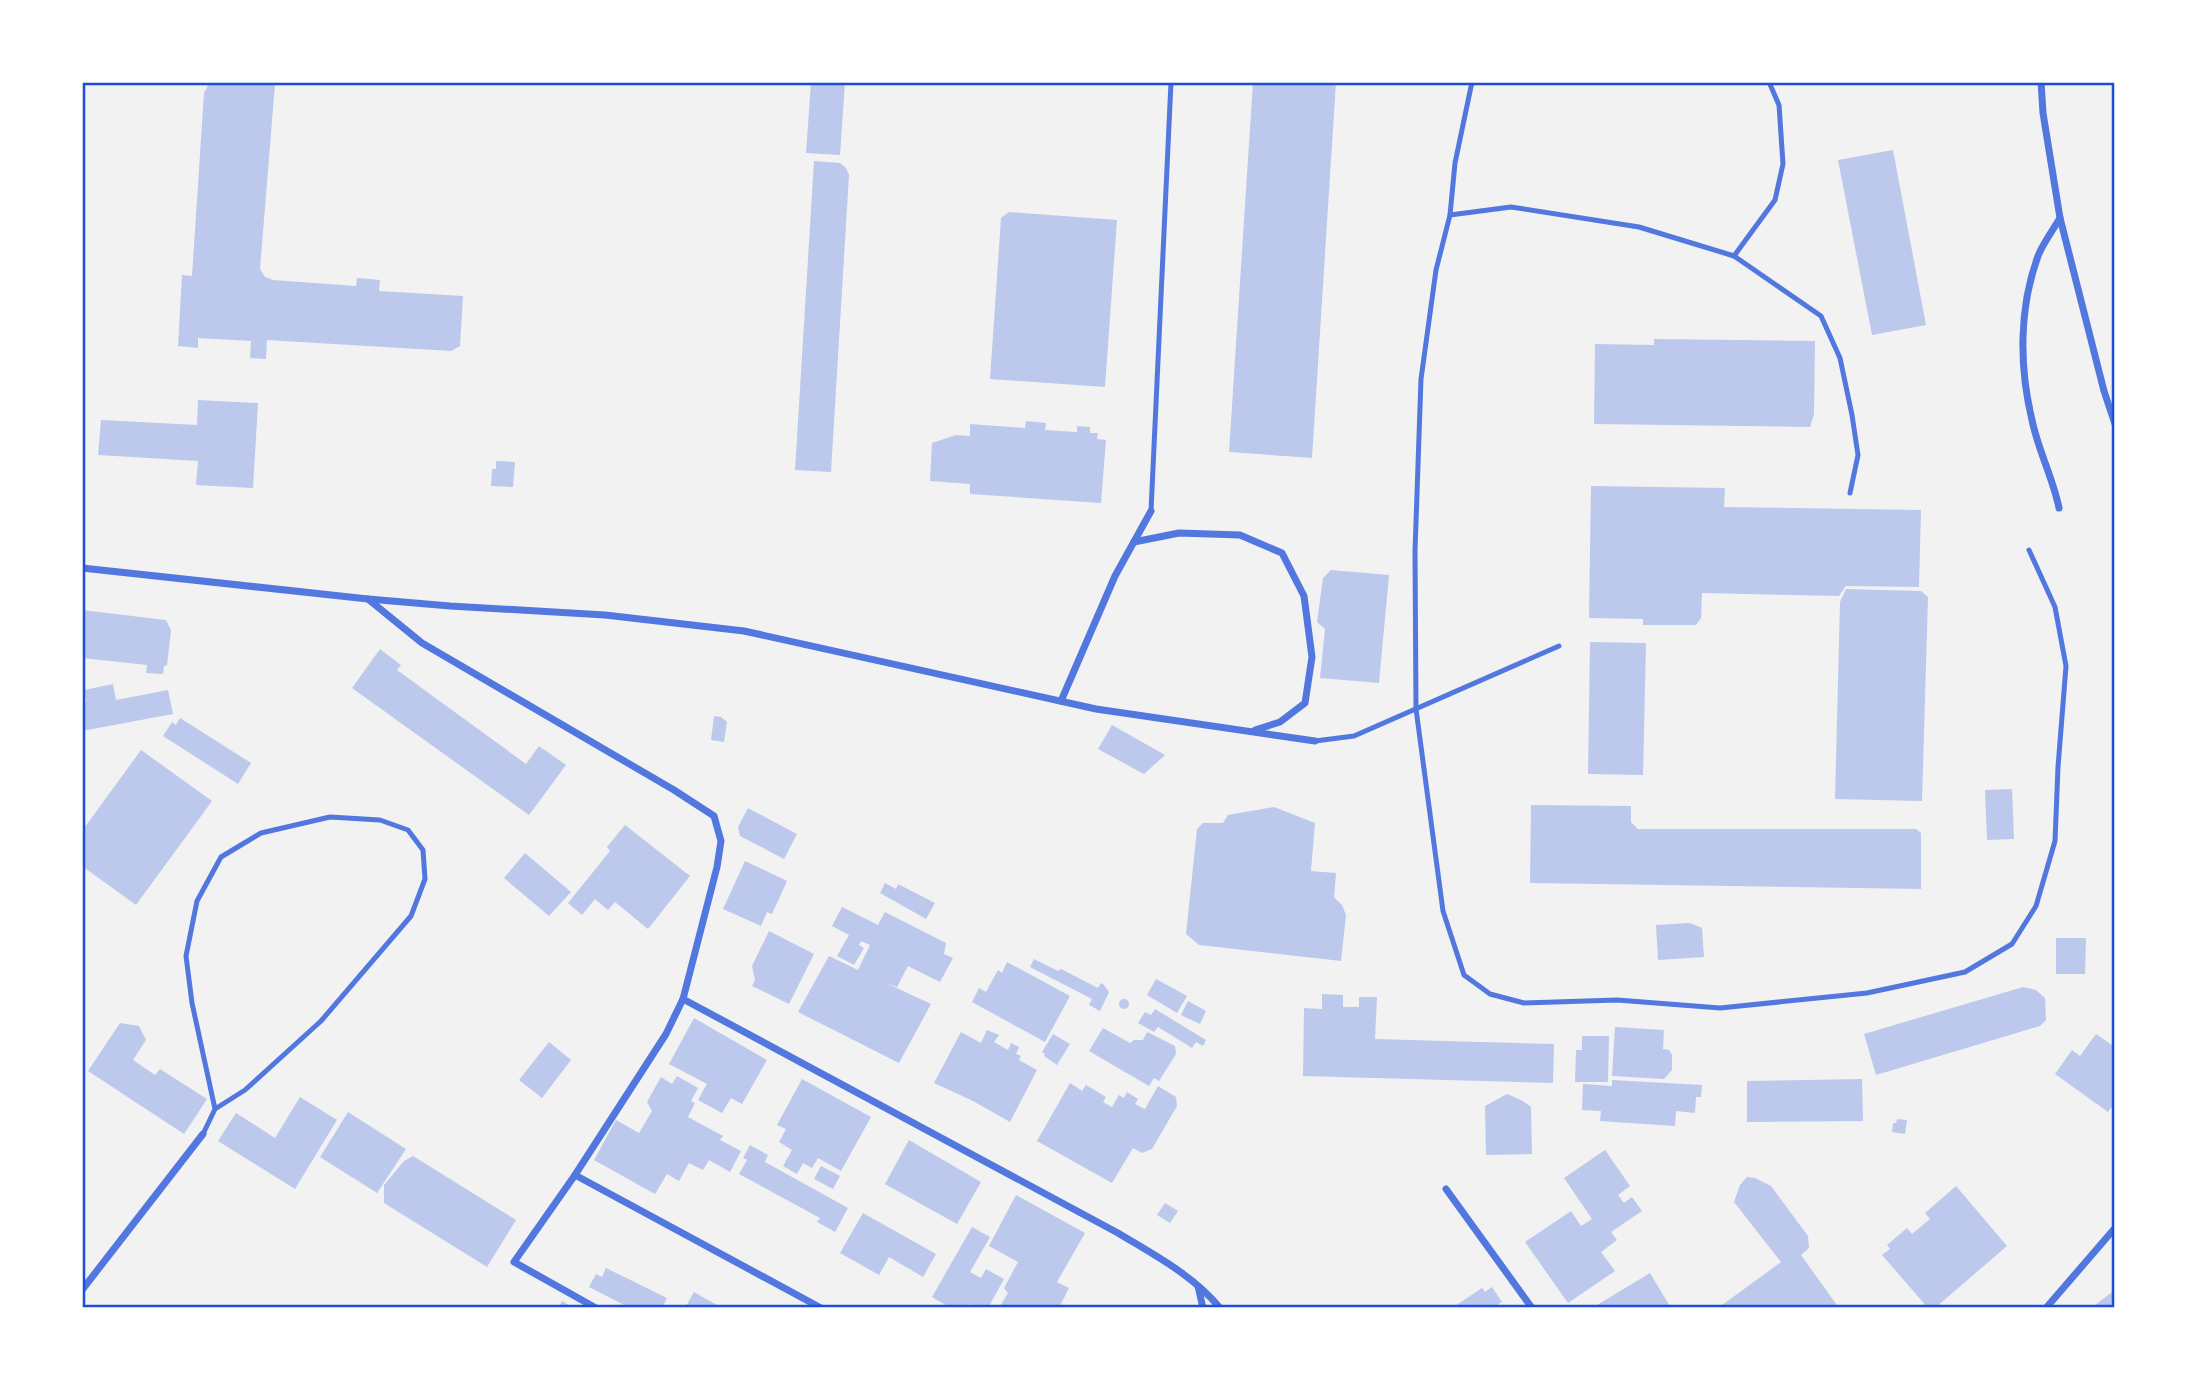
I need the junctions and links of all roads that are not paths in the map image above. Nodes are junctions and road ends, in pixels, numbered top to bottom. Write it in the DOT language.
graph roads {
  1 [pos="1171,82"];
  2 [pos="1472,82"];
  3 [pos="1769,82"];
  4 [pos="2041,82"];
  5 [pos="1450,215"];
  6 [pos="2060,218"];
  7 [pos="1734,256"];
  8 [pos="2115,424"];
  9 [pos="1850,493"];
  10 [pos="2059,508"];
  11 [pos="1151,510"];
  12 [pos="1134,542"];
  13 [pos="2029,550"];
  14 [pos="82,568"];
  15 [pos="368,599"];
  16 [pos="1559,646"];
  17 [pos="1061,701"];
  18 [pos="1416,709"];
  19 [pos="1251,731"];
  20 [pos="1315,741"];
  21 [pos="684,999"];
  22 [pos="215,1109"];
  23 [pos="203,1134"];
  24 [pos="575,1175"];
  25 [pos="1446,1189"];
  26 [pos="2115,1228"];
  27 [pos="1198,1285"];
  28 [pos="82,1290"];
  29 [pos="596,1308"];
  30 [pos="821,1308"];
  31 [pos="1203,1308"];
  32 [pos="1220,1308"];
  33 [pos="1532,1308"];
  34 [pos="2046,1308"];
  1 -- 11 [label="lane"];
  2 -- 5 [label="lane"];
  3 -- 7 [label="lane"];
  4 -- 6 [label="street"];
  5 -- 7 [label="lane"];
  5 -- 18 [label="lane"];
  6 -- 8 [label="street"];
  6 -- 10 [label="street"];
  7 -- 9 [label="lane"];
  11 -- 12 [label="street"];
  12 -- 17 [label="street"];
  12 -- 19 [label="street"];
  13 -- 18 [label="lane"];
  14 -- 15 [label="street"];
  15 -- 17 [label="street"];
  15 -- 21 [label="street"];
  16 -- 18 [label="lane"];
  17 -- 19 [label="street"];
  18 -- 20 [label="lane"];
  19 -- 20 [label="street"];
  21 -- 24 [label="street"];
  21 -- 27 [label="street"];
  22 -- 22 [label="lane"];
  22 -- 23 [label="lane"];
  23 -- 28 [label="street"];
  24 -- 29 [label="street"];
  24 -- 30 [label="street"];
  25 -- 33 [label="street"];
  26 -- 34 [label="street"];
  27 -- 31 [label="street"];
  27 -- 32 [label="street"];
}
